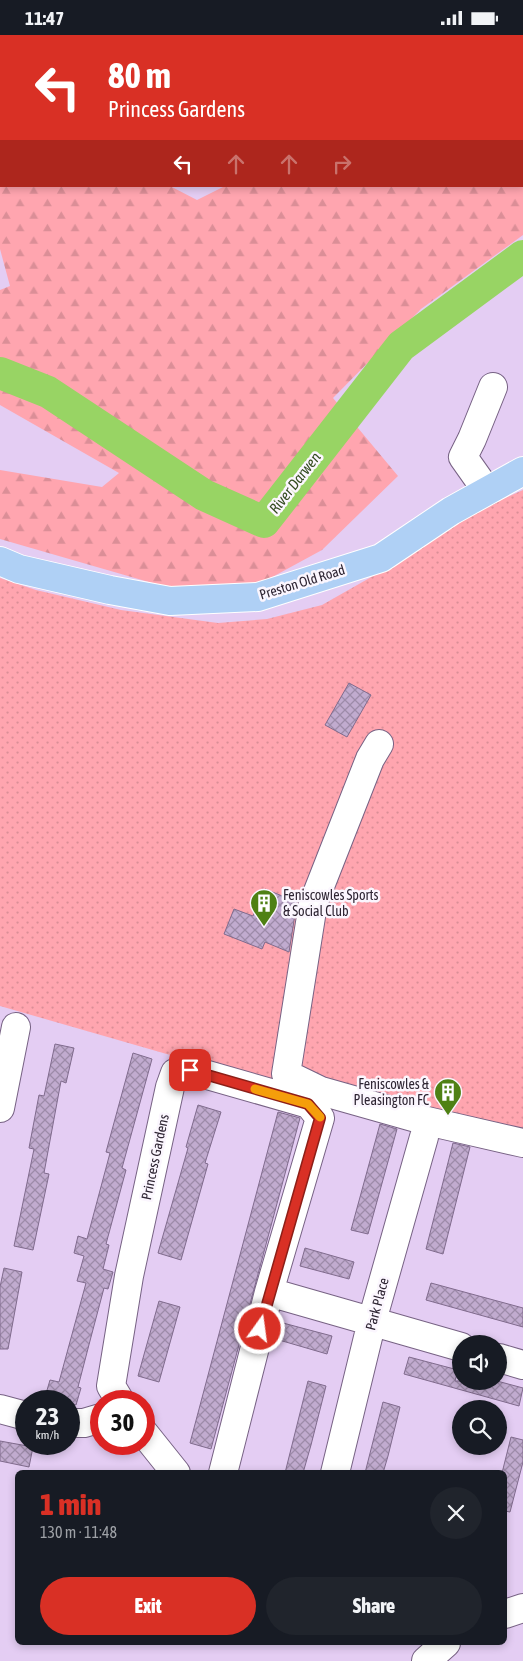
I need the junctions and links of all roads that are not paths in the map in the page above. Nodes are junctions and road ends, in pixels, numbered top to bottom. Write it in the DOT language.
graph roads {
  1 [pos="493,387"];
  2 [pos="523,471"];
  3 [pos="487,491"];
  4 [pos="0,561"];
  5 [pos="379,744"];
  6 [pos="16,1027"];
  7 [pos="0,1108"];
  8 [pos="424,1137"];
  9 [pos="523,1143"];
  10 [pos="269,1292"];
  11 [pos="372,1321"];
  12 [pos="452,1344"];
  13 [pos="507,1360"];
  14 [pos="523,1365"];
  15 [pos="113,1390"];
  16 [pos="0,1409"];
  17 [pos="15,1413"];
  18 [pos="155,1447"];
  19 [pos="174,1470"];
  20 [pos="224,1470"];
  21 [pos="336,1470"];
  22 [pos="523,1608"];
  23 [pos="507,1612"];
  24 [pos="444,1645"];
  25 [pos="426,1661"];
  1 -- 3 [label="street"];
  2 -- 3 [label="main road, Preston Old Road"];
  3 -- 4 [label="main road, Preston Old Road"];
  5 -- 9 [label="street"];
  6 -- 7 [label="street"];
  8 -- 11 [label="street, Park Place"];
  10 -- 11 [label="street"];
  10 -- 15 [label="street, Princess Gardens"];
  10 -- 20 [label="street, Princess Gardens"];
  11 -- 12 [label="street"];
  11 -- 21 [label="street, Park Place"];
  13 -- 14 [label="street"];
  16 -- 17 [label="street"];
  18 -- 19 [label="street"];
  22 -- 23 [label="street"];
  24 -- 25 [label="street"];
}
